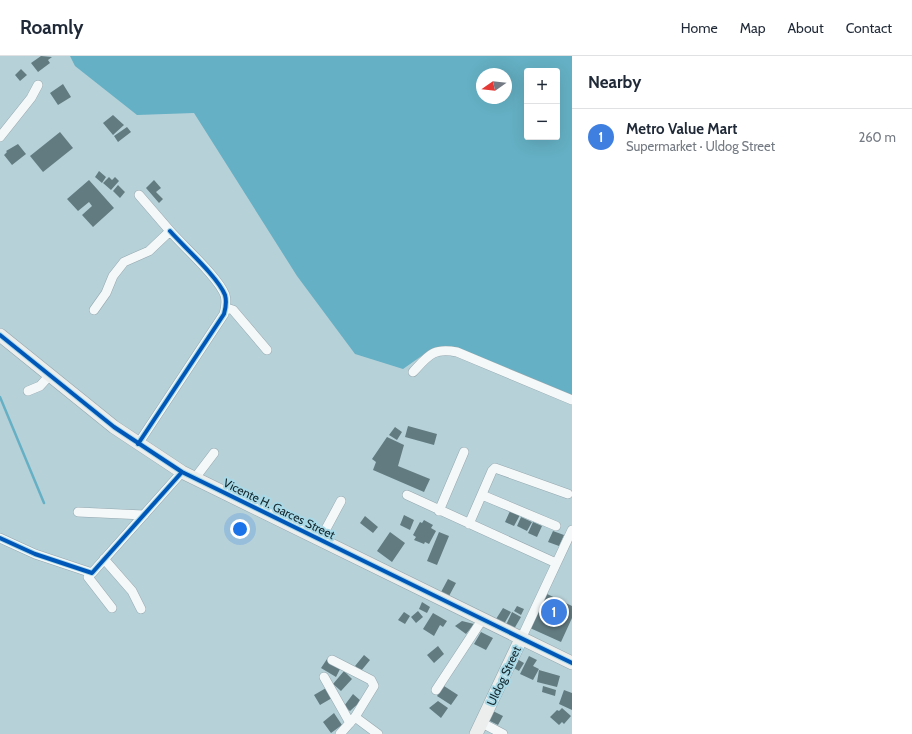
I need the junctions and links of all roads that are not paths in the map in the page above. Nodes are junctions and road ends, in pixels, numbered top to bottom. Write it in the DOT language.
graph roads {
  1 [pos="38,85"];
  2 [pos="0,137"];
  3 [pos="140,195"];
  4 [pos="170,231"];
  5 [pos="226,308"];
  6 [pos="94,310"];
  7 [pos="0,335"];
  8 [pos="267,350"];
  9 [pos="413,372"];
  10 [pos="50,376"];
  11 [pos="28,391"];
  12 [pos="572,400"];
  13 [pos="138,444"];
  14 [pos="464,452"];
  15 [pos="214,453"];
  16 [pos="182,472"];
  17 [pos="195,478"];
  18 [pos="568,494"];
  19 [pos="407,495"];
  20 [pos="482,495"];
  21 [pos="342,501"];
  22 [pos="439,511"];
  23 [pos="78,512"];
  24 [pos="144,515"];
  25 [pos="469,524"];
  26 [pos="556,526"];
  27 [pos="572,530"];
  28 [pos="0,538"];
  29 [pos="320,540"];
  30 [pos="104,559"];
  31 [pos="556,563"];
  32 [pos="88,577"];
  33 [pos="112,608"];
  34 [pos="141,609"];
  35 [pos="482,620"];
  36 [pos="521,639"];
  37 [pos="332,660"];
  38 [pos="572,663"];
  39 [pos="324,677"];
  40 [pos="436,690"];
  41 [pos="352,720"];
  42 [pos="479,728"];
  43 [pos="340,734"];
  44 [pos="378,734"];
  45 [pos="502,734"];
  1 -- 2 [label="street"];
  3 -- 4 [label="street"];
  4 -- 5 [label="street"];
  4 -- 6 [label="street"];
  5 -- 8 [label="street"];
  5 -- 13 [label="street"];
  7 -- 10 [label="street, Vicente H. Garces Street"];
  9 -- 12 [label="street"];
  10 -- 11 [label="street"];
  10 -- 13 [label="street, Vicente H. Garces Street"];
  13 -- 16 [label="street, Vicente H. Garces Street"];
  14 -- 22 [label="street"];
  15 -- 17 [label="street"];
  16 -- 17 [label="street, Vicente H. Garces Street"];
  16 -- 24 [label="street"];
  17 -- 29 [label="street, Vicente H. Garces Street"];
  18 -- 20 [label="street"];
  19 -- 22 [label="street"];
  20 -- 25 [label="street"];
  20 -- 26 [label="street"];
  21 -- 29 [label="street"];
  22 -- 25 [label="street"];
  23 -- 24 [label="street"];
  24 -- 30 [label="street"];
  25 -- 31 [label="street"];
  27 -- 31 [label="street, Uldog Street"];
  28 -- 30 [label="street"];
  29 -- 35 [label="street, Vicente H. Garces Street"];
  30 -- 34 [label="street"];
  31 -- 36 [label="street, Uldog Street"];
  32 -- 33 [label="street"];
  35 -- 36 [label="street, Vicente H. Garces Street"];
  35 -- 40 [label="street"];
  36 -- 38 [label="street, Vicente H. Garces Street"];
  36 -- 42 [label="street, Uldog Street"];
  37 -- 41 [label="street"];
  39 -- 41 [label="street"];
  41 -- 43 [label="street"];
  41 -- 44 [label="street"];
  42 -- 45 [label="street"];
}
